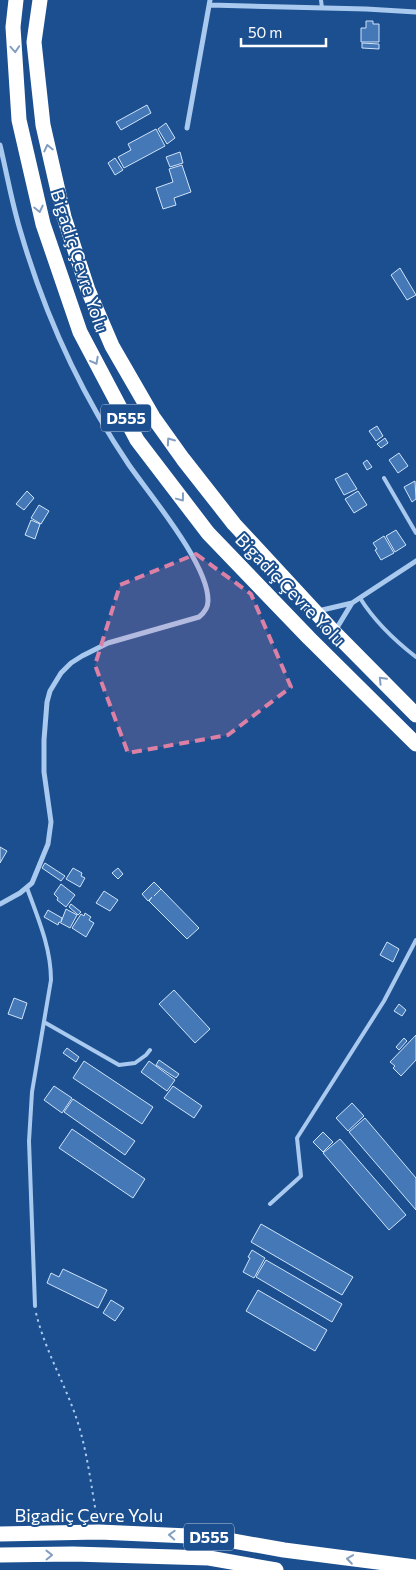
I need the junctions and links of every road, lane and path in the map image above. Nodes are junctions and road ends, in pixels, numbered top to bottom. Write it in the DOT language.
graph roads {
  1 [pos="16,0"];
  2 [pos="40,0"];
  3 [pos="321,0"];
  4 [pos="210,2"];
  5 [pos="322,8"];
  6 [pos="416,12"];
  7 [pos="187,128"];
  8 [pos="0,145"];
  9 [pos="384,478"];
  10 [pos="416,533"];
  11 [pos="416,561"];
  12 [pos="360,598"];
  13 [pos="352,603"];
  14 [pos="316,612"];
  15 [pos="334,632"];
  16 [pos="416,657"];
  17 [pos="416,715"];
  18 [pos="416,744"];
  19 [pos="28,888"];
  20 [pos="0,904"];
  21 [pos="416,940"];
  22 [pos="44,1022"];
  23 [pos="150,1050"];
  24 [pos="270,1204"];
  25 [pos="35,1306"];
  26 [pos="100,1532"];
  27 [pos="0,1534"];
  28 [pos="0,1555"];
  29 [pos="416,1567"];
  30 [pos="276,1570"];
  1 -- 18 [label="highway, Bigadiç Çevre Yolu / D555, one-way"];
  14 -- 2 [label="highway, Bigadiç Çevre Yolu / D555, one-way"];
  3 -- 5 [label="lane"];
  4 -- 5 [label="street"];
  4 -- 7 [label="street"];
  5 -- 6 [label="street"];
  8 -- 19 [label="street"];
  9 -- 10 [label="lane"];
  11 -- 12 [label="street"];
  12 -- 13 [label="street"];
  12 -- 16 [label="lane"];
  13 -- 14 [label="street"];
  13 -- 15 [label="street"];
  14 -- 15 [label="highway, Bigadiç Çevre Yolu / D555"];
  17 -- 15 [label="highway, Bigadiç Çevre Yolu / D555, one-way"];
  19 -- 20 [label="street"];
  19 -- 22 [label="lane"];
  21 -- 24 [label="lane"];
  22 -- 23 [label="lane"];
  22 -- 25 [label="lane"];
  25 -- 26 [label="path"];
  26 -- 27 [label="highway, Bigadiç Çevre Yolu / D555"];
  29 -- 26 [label="highway, Bigadiç Çevre Yolu / D555, one-way"];
  28 -- 30 [label="highway, D555, one-way"];
}
